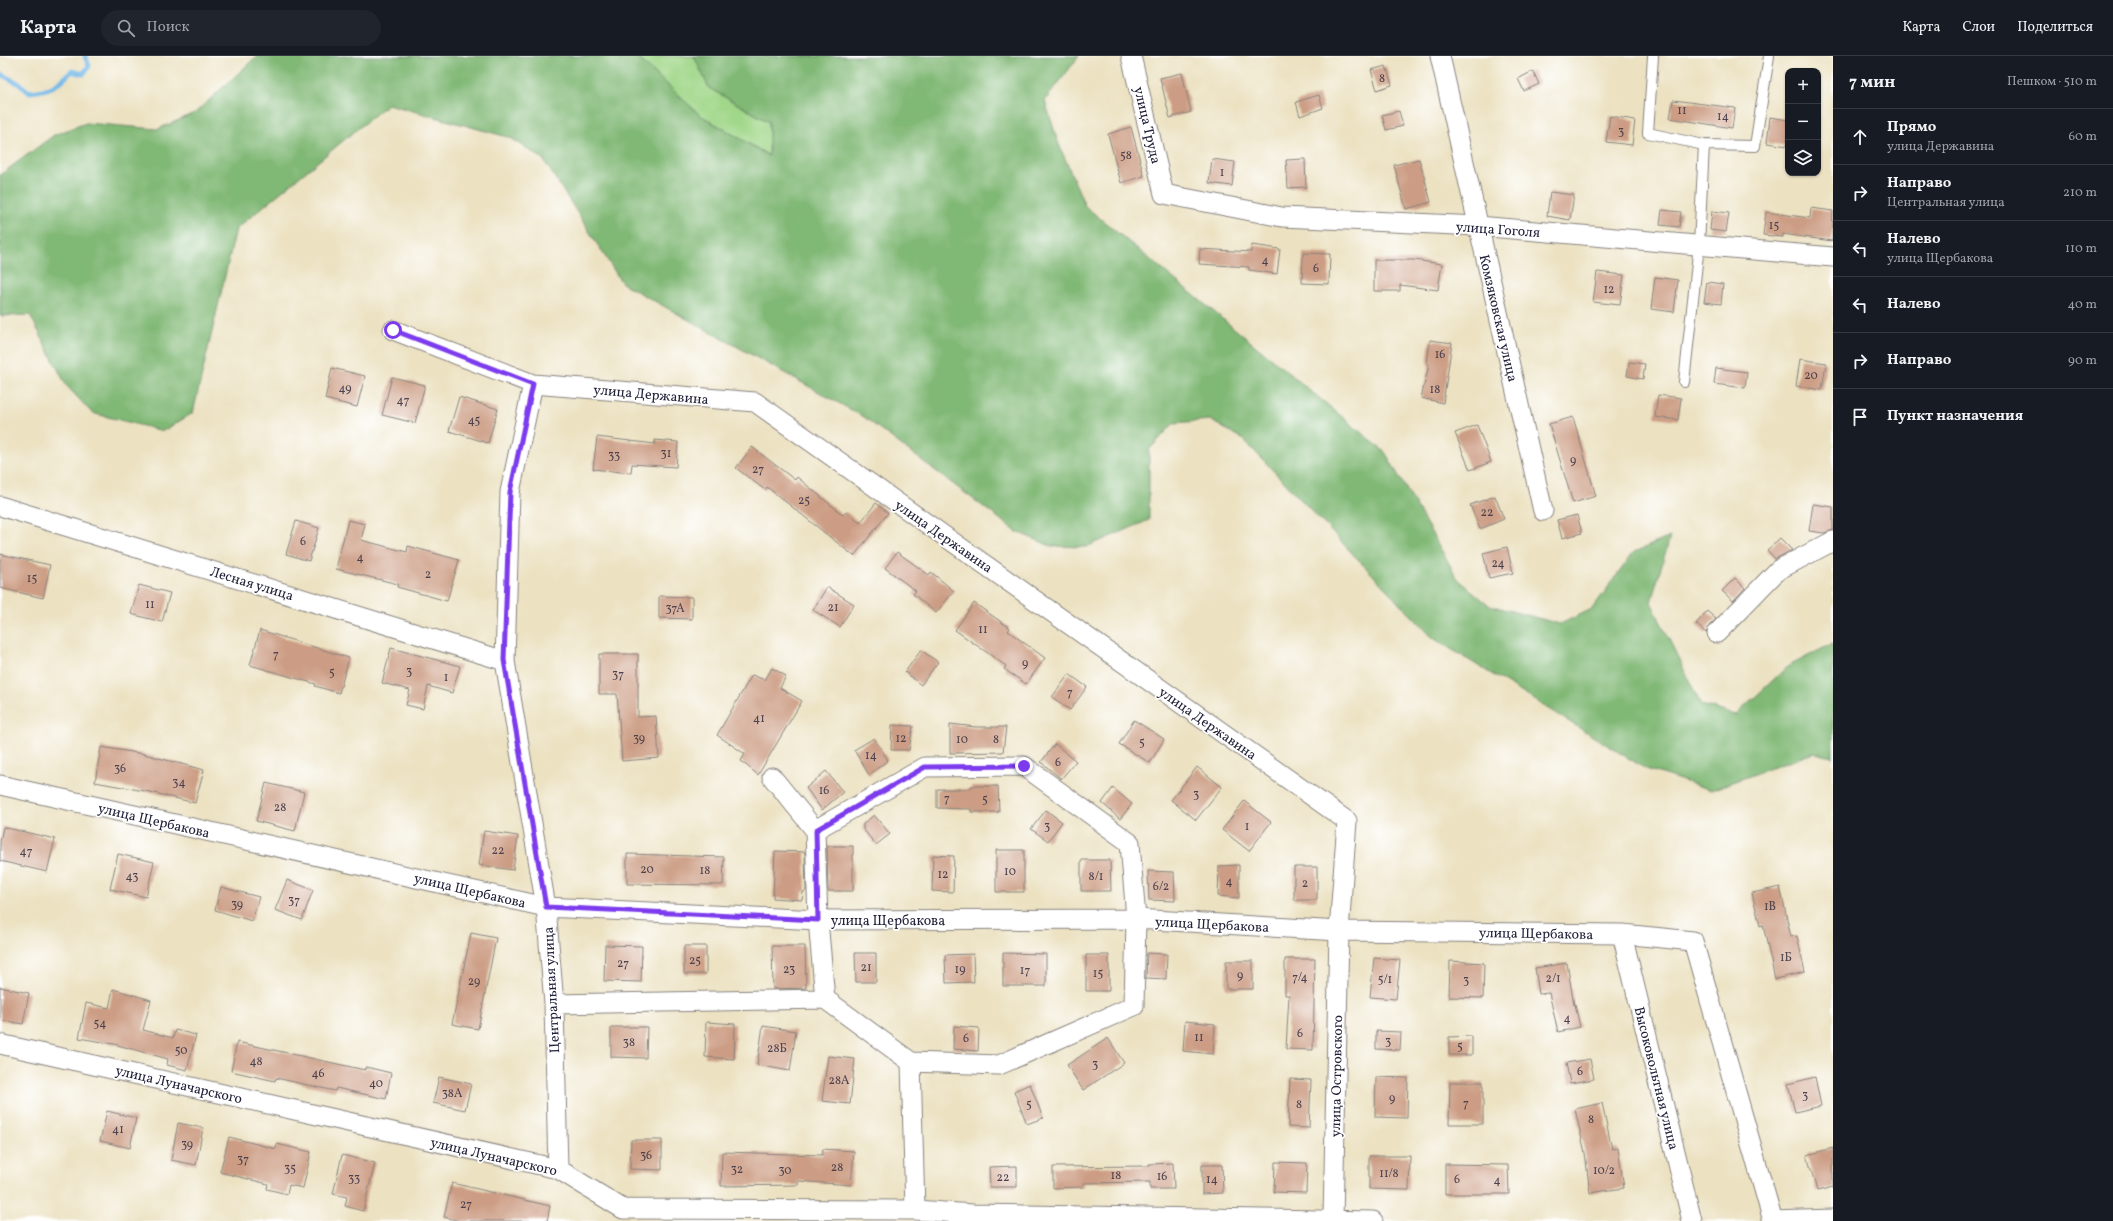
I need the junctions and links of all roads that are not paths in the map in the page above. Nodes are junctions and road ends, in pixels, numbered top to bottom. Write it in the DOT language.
graph roads {
  1 [pos="1131,56"];
  2 [pos="1440,56"];
  3 [pos="1653,56"];
  4 [pos="1769,56"];
  5 [pos="1704,145"];
  6 [pos="1164,194"];
  7 [pos="1478,226"];
  8 [pos="1699,245"];
  9 [pos="1833,257"];
  10 [pos="393,330"];
  11 [pos="1684,382"];
  12 [pos="533,384"];
  13 [pos="0,506"];
  14 [pos="1543,511"];
  15 [pos="1833,541"];
  16 [pos="1717,632"];
  17 [pos="504,660"];
  18 [pos="772,777"];
  19 [pos="0,786"];
  20 [pos="816,830"];
  21 [pos="546,907"];
  22 [pos="1136,919"];
  23 [pos="818,920"];
  24 [pos="1339,931"];
  25 [pos="1622,934"];
  26 [pos="825,999"];
  27 [pos="554,1004"];
  28 [pos="0,1044"];
  29 [pos="911,1062"];
  30 [pos="558,1169"];
  31 [pos="915,1210"];
  32 [pos="624,1215"];
  33 [pos="854,1215"];
  34 [pos="974,1217"];
  35 [pos="1833,1219"];
  36 [pos="1233,1220"];
  37 [pos="1333,1221"];
  38 [pos="1373,1221"];
  39 [pos="1692,1221"];
  40 [pos="1773,1221"];
  1 -- 6 [label="street, улица Труда"];
  2 -- 7 [label="street, Комзяковская улица"];
  3 -- 5 [label="lane"];
  4 -- 5 [label="lane"];
  5 -- 8 [label="lane"];
  6 -- 7 [label="street, улица Гоголя"];
  7 -- 8 [label="street, улица Гоголя"];
  7 -- 14 [label="street, Комзяковская улица"];
  8 -- 9 [label="street, улица Гоголя"];
  8 -- 11 [label="lane"];
  10 -- 12 [label="street, улица Державина"];
  12 -- 17 [label="street, Центральная улица"];
  12 -- 24 [label="street, улица Державина"];
  13 -- 17 [label="street, Лесная улица"];
  15 -- 16 [label="street"];
  17 -- 21 [label="street, Центральная улица"];
  18 -- 20 [label="street"];
  19 -- 21 [label="street, улица Щербакова"];
  20 -- 22 [label="street"];
  20 -- 23 [label="street"];
  21 -- 23 [label="street, улица Щербакова"];
  21 -- 27 [label="street, Центральная улица"];
  22 -- 23 [label="street, улица Щербакова"];
  22 -- 24 [label="street, улица Щербакова"];
  22 -- 29 [label="street"];
  23 -- 26 [label="street"];
  24 -- 25 [label="street, улица Щербакова"];
  24 -- 37 [label="street, улица Островского"];
  25 -- 39 [label="street, Высоковольтная улица"];
  25 -- 40 [label="street, улица Щербакова"];
  26 -- 27 [label="street"];
  26 -- 29 [label="street"];
  27 -- 30 [label="street, Центральная улица"];
  28 -- 30 [label="street, улица Луначарского"];
  29 -- 31 [label="street"];
  30 -- 32 [label="street, улица Луначарского"];
  31 -- 33 [label="street, улица Луначарского"];
  31 -- 34 [label="street, улица Луначарского"];
  32 -- 33 [label="street, улица Луначарского"];
  34 -- 36 [label="street, улица Луначарского"];
  35 -- 40 [label="street"];
  36 -- 37 [label="street, улица Луначарского"];
  37 -- 38 [label="street, улица Луначарского"];
}
